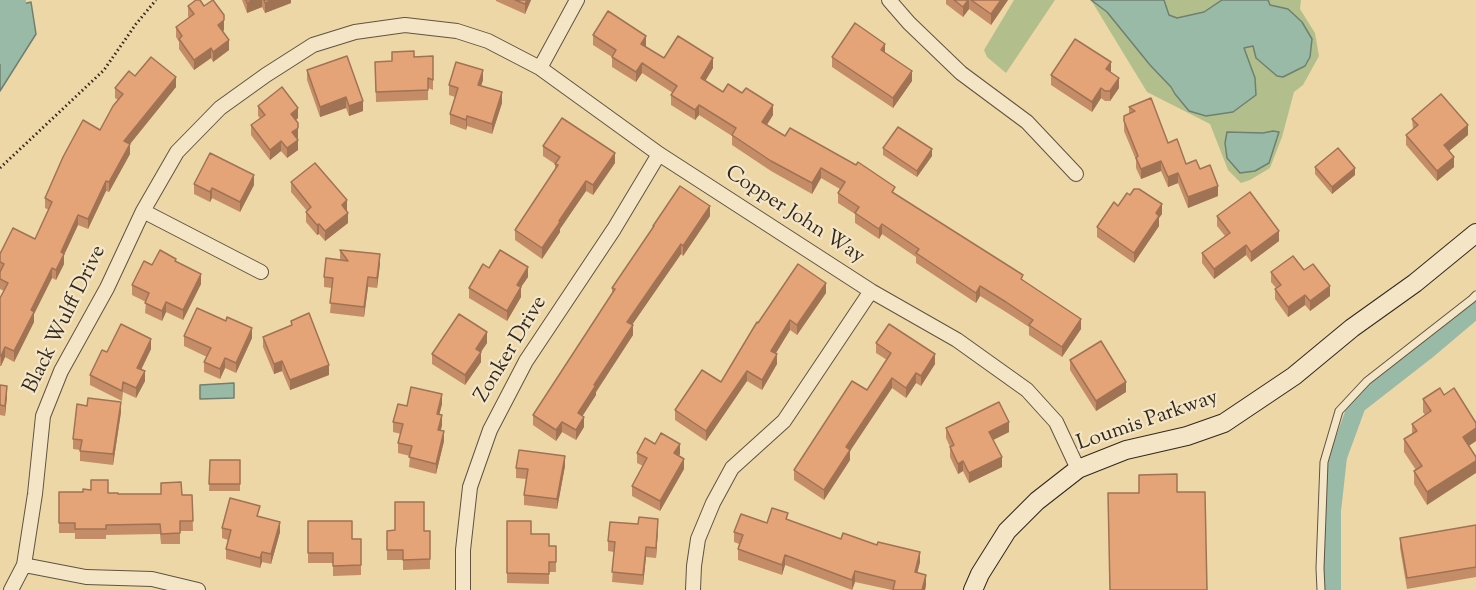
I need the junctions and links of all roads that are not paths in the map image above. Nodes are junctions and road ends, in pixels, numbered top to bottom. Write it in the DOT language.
graph roads {
  1 [pos="577,0"];
  2 [pos="889,0"];
  3 [pos="540,68"];
  4 [pos="220,108"];
  5 [pos="659,154"];
  6 [pos="1076,174"];
  7 [pos="143,211"];
  8 [pos="1476,232"];
  9 [pos="261,272"];
  10 [pos="871,291"];
  11 [pos="1476,295"];
  12 [pos="1078,469"];
  13 [pos="24,565"];
  14 [pos="10,590"];
  15 [pos="198,590"];
  16 [pos="463,590"];
  17 [pos="693,590"];
  18 [pos="973,590"];
  19 [pos="1322,590"];
  1 -- 3 [label="street"];
  2 -- 6 [label="street"];
  3 -- 4 [label="street, Copper John Way"];
  3 -- 5 [label="street, Copper John Way"];
  4 -- 7 [label="street, Black Wulff Drive"];
  5 -- 10 [label="street, Copper John Way"];
  5 -- 16 [label="street, Zonker Drive"];
  7 -- 9 [label="street"];
  7 -- 13 [label="street, Black Wulff Drive"];
  8 -- 12 [label="street, Loumis Parkway"];
  10 -- 12 [label="street, Copper John Way"];
  10 -- 17 [label="street"];
  11 -- 19 [label="lane"];
  12 -- 18 [label="street, Loumis Parkway"];
  13 -- 14 [label="street, Black Wulff Drive"];
  13 -- 15 [label="street"];
}
